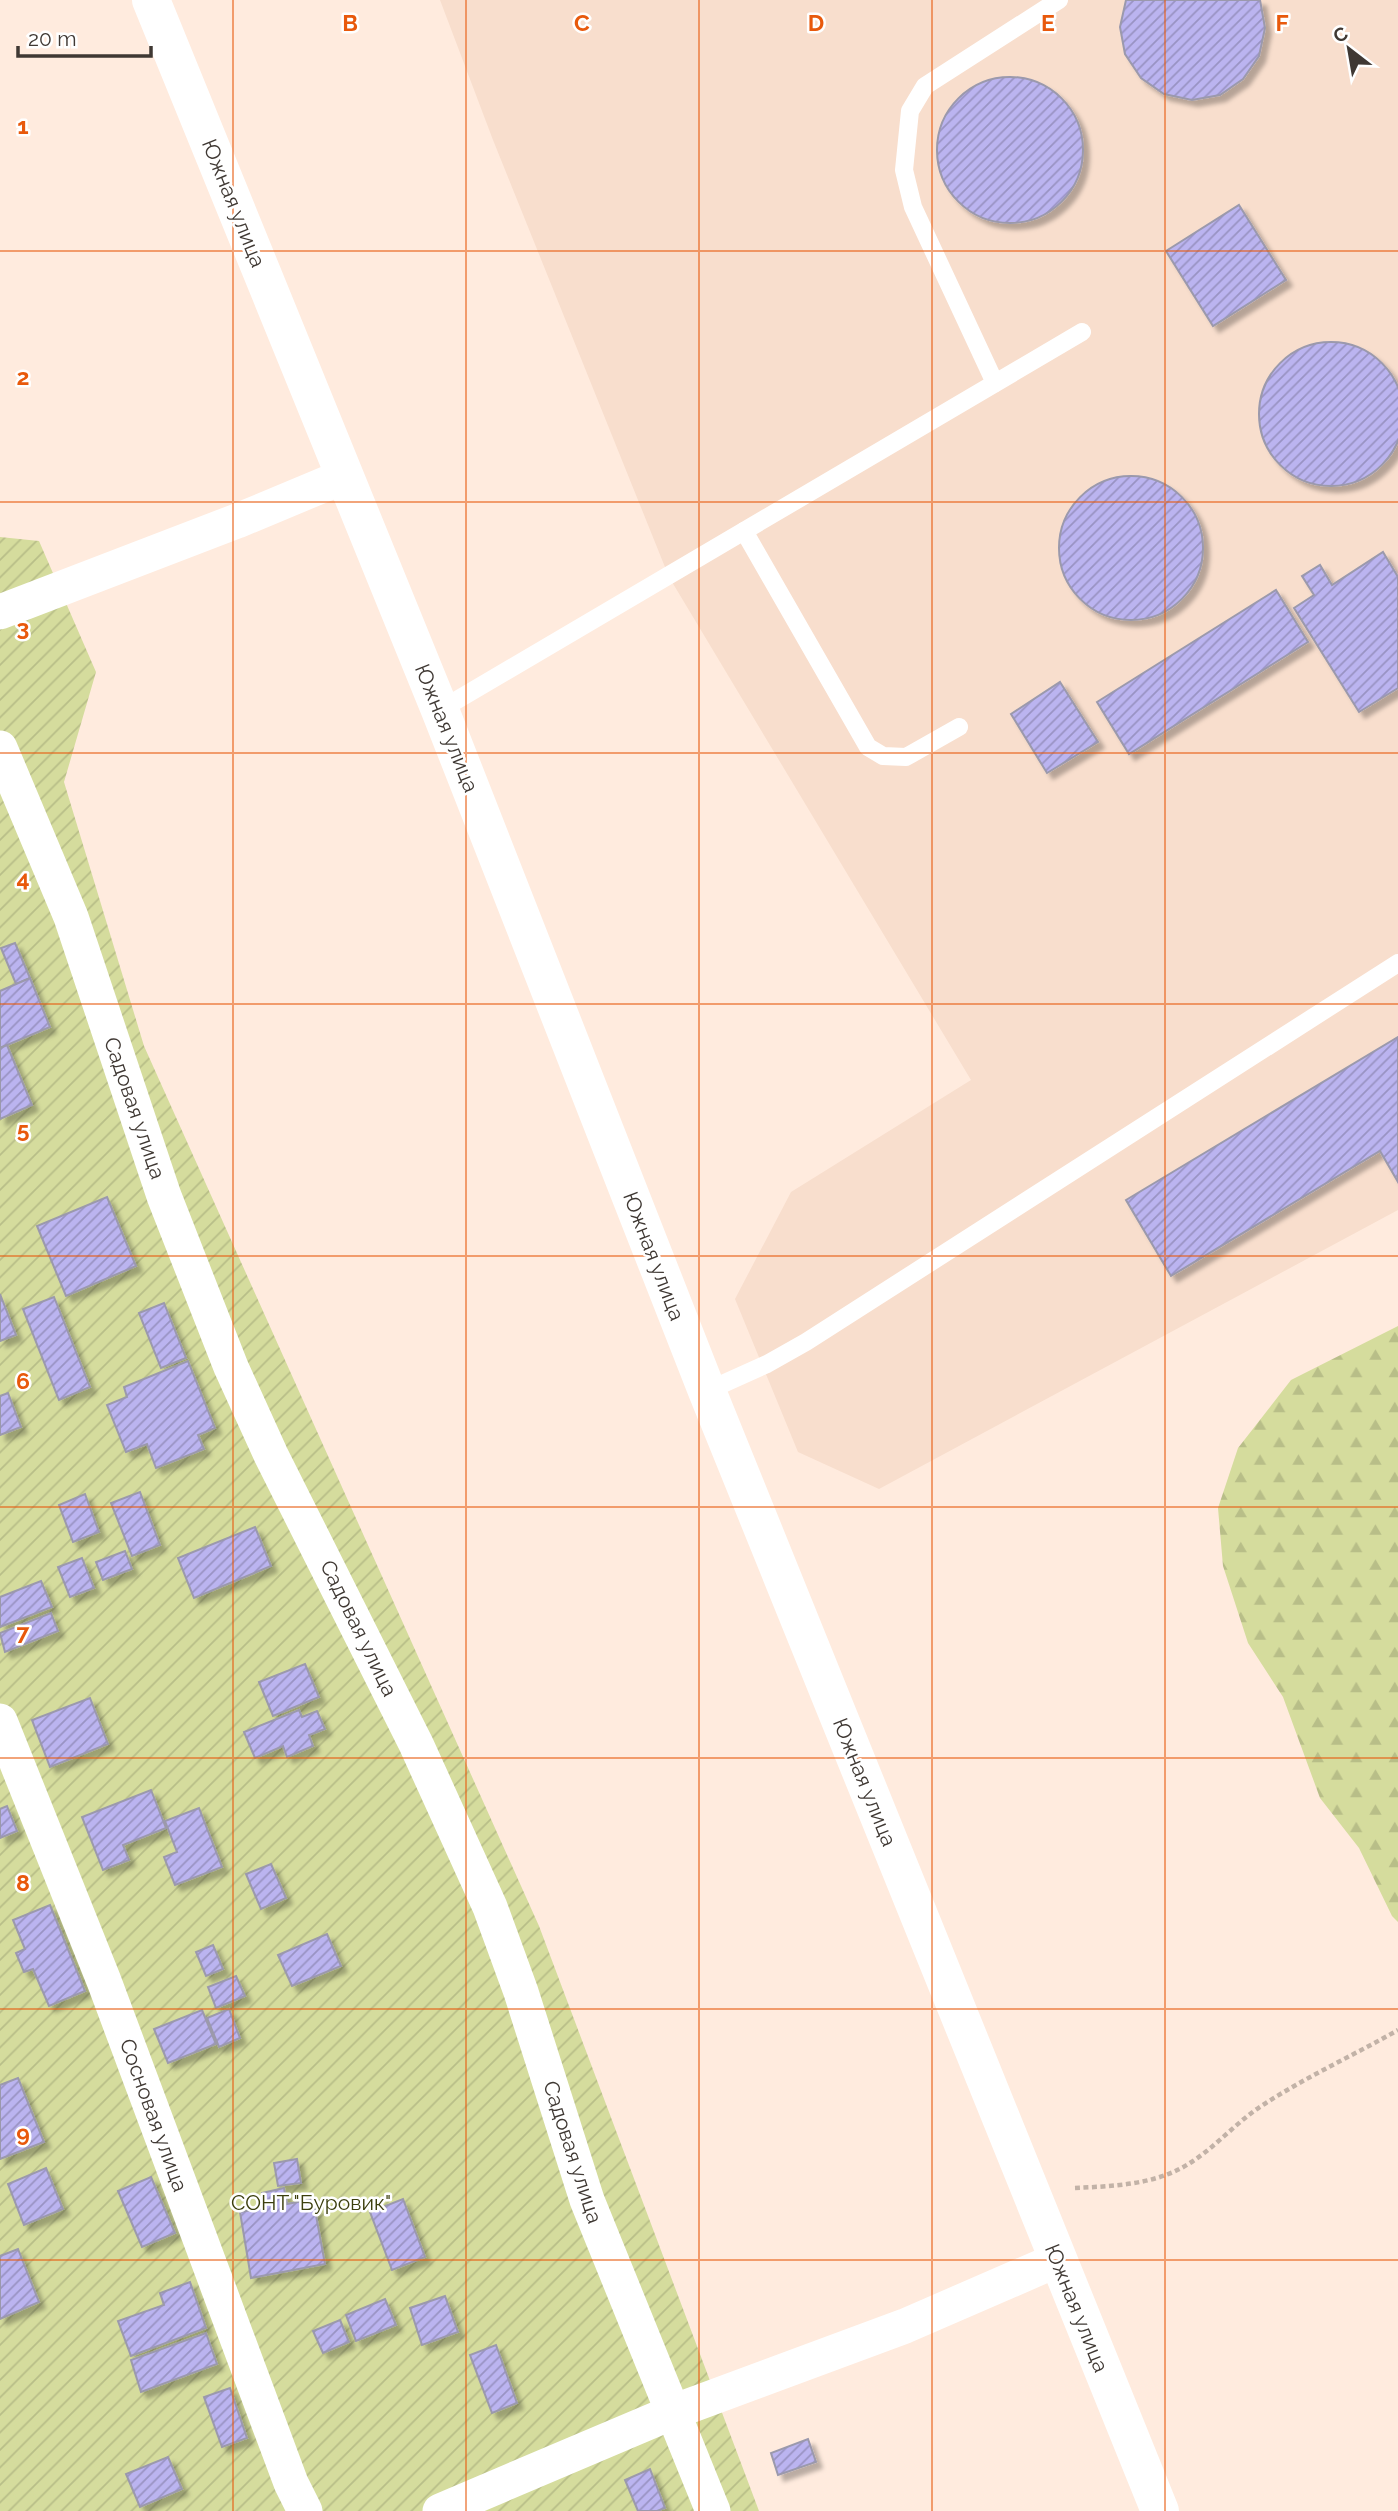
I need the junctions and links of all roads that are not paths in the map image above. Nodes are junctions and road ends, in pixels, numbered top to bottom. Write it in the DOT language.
graph roads {
  1 [pos="151,0"];
  2 [pos="1059,0"];
  3 [pos="1082,332"];
  4 [pos="995,383"];
  5 [pos="345,475"];
  6 [pos="744,531"];
  7 [pos="0,612"];
  8 [pos="440,710"];
  9 [pos="959,727"];
  10 [pos="0,748"];
  11 [pos="1398,962"];
  12 [pos="707,1391"];
  13 [pos="0,1721"];
  14 [pos="1057,2260"];
  15 [pos="673,2412"];
  16 [pos="305,2511"];
  17 [pos="440,2511"];
  18 [pos="713,2511"];
  19 [pos="1160,2511"];
  1 -- 5 [label="street, Южная улица"];
  2 -- 4 [label="lane"];
  3 -- 4 [label="lane"];
  4 -- 6 [label="lane"];
  5 -- 7 [label="street"];
  5 -- 8 [label="street, Южная улица"];
  6 -- 8 [label="lane"];
  6 -- 9 [label="lane"];
  8 -- 12 [label="street, Южная улица"];
  10 -- 15 [label="street, Садовая улица"];
  11 -- 12 [label="lane"];
  12 -- 14 [label="street, Южная улица"];
  13 -- 16 [label="street, Сосновая улица"];
  14 -- 15 [label="street"];
  14 -- 19 [label="street, Южная улица"];
  15 -- 17 [label="street"];
  15 -- 18 [label="street, Садовая улица"];
}
